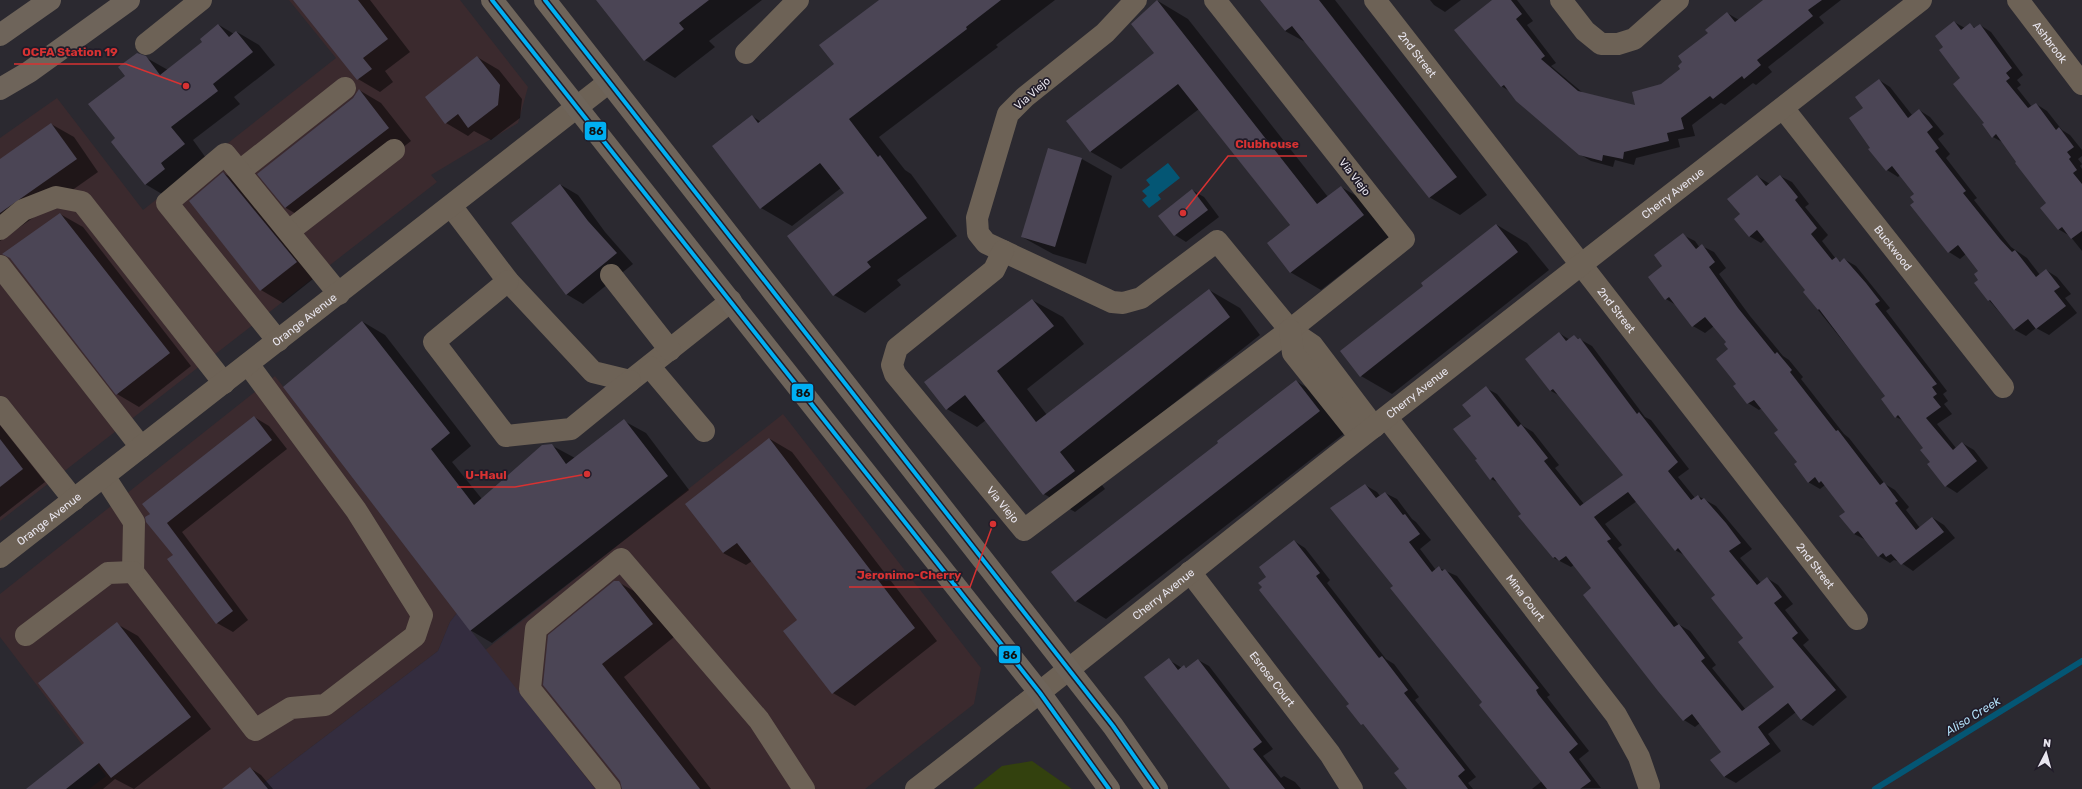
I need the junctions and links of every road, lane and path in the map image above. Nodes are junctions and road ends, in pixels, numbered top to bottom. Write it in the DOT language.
graph roads {
  1 [pos="50,0"];
  2 [pos="201,0"];
  3 [pos="492,0"];
  4 [pos="545,0"];
  5 [pos="798,0"];
  6 [pos="1136,0"];
  7 [pos="1215,0"];
  8 [pos="1375,0"];
  9 [pos="1562,0"];
  10 [pos="1678,0"];
  11 [pos="1921,0"];
  12 [pos="2018,0"];
  13 [pos="120,3"];
  14 [pos="0,35"];
  15 [pos="146,44"];
  16 [pos="746,53"];
  17 [pos="609,82"];
  18 [pos="2082,84"];
  19 [pos="345,88"];
  20 [pos="0,90"];
  21 [pos="578,107"];
  22 [pos="1783,108"];
  23 [pos="394,150"];
  24 [pos="240,171"];
  25 [pos="451,206"];
  26 [pos="0,229"];
  27 [pos="289,231"];
  28 [pos="1003,251"];
  29 [pos="1582,265"];
  30 [pos="0,266"];
  31 [pos="612,275"];
  32 [pos="508,281"];
  33 [pos="339,294"];
  34 [pos="731,301"];
  35 [pos="1290,330"];
  36 [pos="278,341"];
  37 [pos="670,350"];
  38 [pos="248,364"];
  39 [pos="650,367"];
  40 [pos="630,381"];
  41 [pos="224,383"];
  42 [pos="2003,387"];
  43 [pos="0,407"];
  44 [pos="1373,427"];
  45 [pos="704,431"];
  46 [pos="141,447"];
  47 [pos="104,476"];
  48 [pos="74,500"];
  49 [pos="0,557"];
  50 [pos="133,572"];
  51 [pos="1190,572"];
  52 [pos="1858,619"];
  53 [pos="26,634"];
  54 [pos="1069,670"];
  55 [pos="1040,693"];
  56 [pos="1649,786"];
  57 [pos="610,789"];
  58 [pos="804,789"];
  59 [pos="916,789"];
  60 [pos="1109,789"];
  61 [pos="1157,789"];
  62 [pos="1352,789"];
  1 -- 14 [label="main road"];
  2 -- 15 [label="street"];
  3 -- 21 [label="main road"];
  4 -- 17 [label="main road"];
  5 -- 16 [label="street"];
  6 -- 28 [label="street, Via Viejo"];
  7 -- 35 [label="street, Via Viejo"];
  8 -- 29 [label="street, 2nd Street"];
  9 -- 10 [label="street"];
  11 -- 22 [label="street, Cherry Avenue"];
  12 -- 18 [label="street, Ashbrook"];
  13 -- 20 [label="main road"];
  17 -- 21 [label="street, Orange Avenue"];
  17 -- 54 [label="main road"];
  19 -- 24 [label="street"];
  21 -- 25 [label="street, Orange Avenue"];
  21 -- 34 [label="main road"];
  22 -- 29 [label="street, Cherry Avenue"];
  22 -- 42 [label="street, Buckwood"];
  23 -- 27 [label="street"];
  24 -- 27 [label="street"];
  24 -- 36 [label="street"];
  25 -- 32 [label="street"];
  25 -- 33 [label="street, Orange Avenue"];
  26 -- 41 [label="street"];
  27 -- 33 [label="street"];
  28 -- 35 [label="street, Via Viejo"];
  28 -- 35 [label="street, Via Viejo"];
  29 -- 44 [label="street, Cherry Avenue"];
  29 -- 52 [label="street, 2nd Street"];
  30 -- 46 [label="street"];
  31 -- 37 [label="street"];
  32 -- 40 [label="street"];
  32 -- 40 [label="street"];
  33 -- 36 [label="street, Orange Avenue"];
  34 -- 37 [label="street"];
  34 -- 55 [label="main road"];
  35 -- 44 [label="street"];
  36 -- 38 [label="street, Orange Avenue"];
  37 -- 39 [label="street"];
  38 -- 41 [label="street, Orange Avenue"];
  38 -- 50 [label="street"];
  39 -- 40 [label="street"];
  39 -- 45 [label="street"];
  41 -- 46 [label="street, Orange Avenue"];
  43 -- 48 [label="street"];
  44 -- 51 [label="street, Cherry Avenue"];
  44 -- 56 [label="street, Mina Court"];
  46 -- 47 [label="street, Orange Avenue"];
  47 -- 48 [label="street, Orange Avenue"];
  47 -- 50 [label="street"];
  48 -- 49 [label="street, Orange Avenue"];
  50 -- 53 [label="street"];
  51 -- 54 [label="street, Cherry Avenue"];
  51 -- 62 [label="street, Esrose Court"];
  54 -- 55 [label="street, Cherry Avenue"];
  54 -- 61 [label="main road"];
  55 -- 59 [label="street, Cherry Avenue"];
  55 -- 60 [label="main road"];
  57 -- 58 [label="street"];
}
